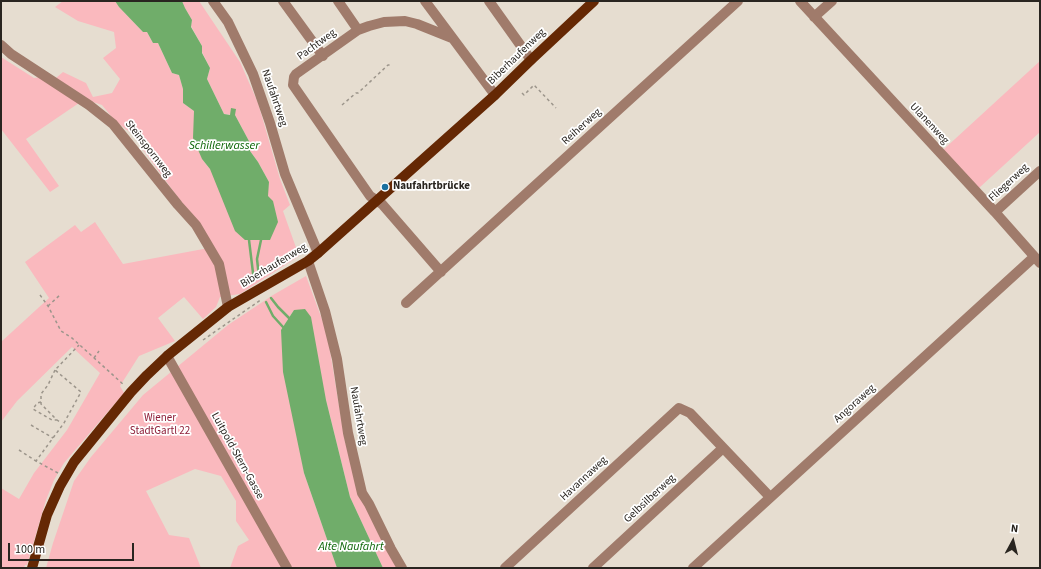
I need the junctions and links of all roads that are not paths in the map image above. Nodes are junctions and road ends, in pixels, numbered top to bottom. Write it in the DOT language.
graph roads {
  1 [pos="213,1"];
  2 [pos="283,1"];
  3 [pos="338,1"];
  4 [pos="425,1"];
  5 [pos="489,1"];
  6 [pos="594,1"];
  7 [pos="738,1"];
  8 [pos="800,1"];
  9 [pos="832,1"];
  10 [pos="814,17"];
  11 [pos="358,30"];
  12 [pos="452,38"];
  13 [pos="1,45"];
  14 [pos="323,56"];
  15 [pos="531,60"];
  16 [pos="495,95"];
  17 [pos="1040,171"];
  18 [pos="377,201"];
  19 [pos="995,212"];
  20 [pos="318,253"];
  21 [pos="1037,260"];
  22 [pos="308,261"];
  23 [pos="442,272"];
  24 [pos="406,303"];
  25 [pos="228,307"];
  26 [pos="167,356"];
  27 [pos="723,448"];
  28 [pos="770,497"];
  29 [pos="32,568"];
  30 [pos="286,568"];
  31 [pos="402,568"];
  32 [pos="505,568"];
  33 [pos="593,568"];
  34 [pos="693,568"];
  1 -- 20 [label="street, Naufahrtweg"];
  2 -- 14 [label="street"];
  3 -- 11 [label="street"];
  4 -- 12 [label="street"];
  5 -- 15 [label="street"];
  6 -- 15 [label="main road, Biberhaufenweg"];
  7 -- 23 [label="street, Reiherweg"];
  8 -- 10 [label="street, Ulanenweg"];
  9 -- 10 [label="street"];
  10 -- 19 [label="street, Ulanenweg"];
  11 -- 12 [label="street, Pachtweg"];
  11 -- 14 [label="street, Pachtweg"];
  12 -- 16 [label="street"];
  13 -- 25 [label="street, Steinspornweg"];
  14 -- 18 [label="street, Pachtweg"];
  15 -- 16 [label="main road, Biberhaufenweg"];
  16 -- 18 [label="main road, Biberhaufenweg"];
  17 -- 19 [label="street, Fliegerweg"];
  18 -- 20 [label="main road, Biberhaufenweg"];
  18 -- 23 [label="street"];
  19 -- 21 [label="street, Ulanenweg"];
  20 -- 22 [label="main road, Biberhaufenweg"];
  21 -- 28 [label="street, Angoraweg"];
  22 -- 25 [label="main road, Biberhaufenweg"];
  22 -- 31 [label="street, Naufahrtweg"];
  23 -- 24 [label="street, Reiherweg"];
  25 -- 26 [label="main road, Biberhaufenweg"];
  26 -- 29 [label="main road, Biberhaufenweg"];
  26 -- 30 [label="street, Luitpold-Stern-Gasse"];
  27 -- 28 [label="street"];
  27 -- 32 [label="street, Havannaweg"];
  27 -- 33 [label="street, Gelbsilberweg"];
  28 -- 34 [label="street, Angoraweg"];
}
